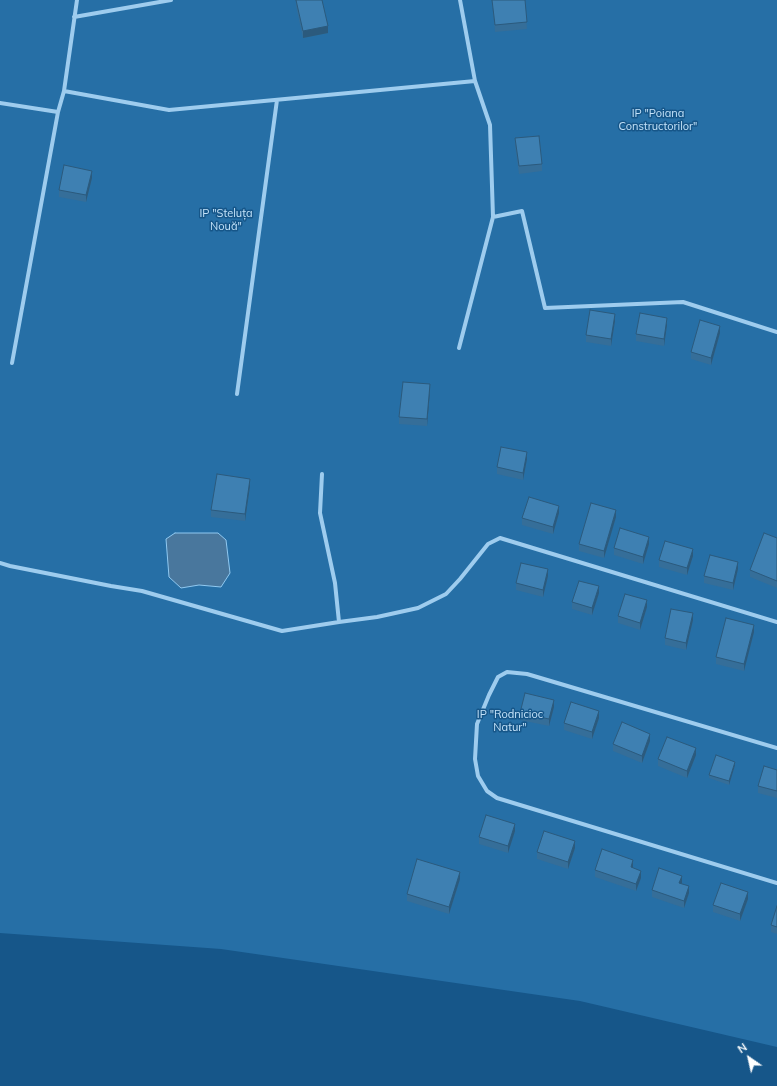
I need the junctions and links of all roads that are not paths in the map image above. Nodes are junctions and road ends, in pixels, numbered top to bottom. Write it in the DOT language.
graph roads {
  1 [pos="77,0"];
  2 [pos="171,0"];
  3 [pos="460,0"];
  4 [pos="74,18"];
  5 [pos="475,81"];
  6 [pos="64,92"];
  7 [pos="277,100"];
  8 [pos="0,103"];
  9 [pos="58,112"];
  10 [pos="493,217"];
  11 [pos="777,332"];
  12 [pos="459,348"];
  13 [pos="12,363"];
  14 [pos="237,394"];
  15 [pos="322,474"];
  16 [pos="0,564"];
  17 [pos="339,622"];
  18 [pos="777,622"];
  19 [pos="777,748"];
  20 [pos="777,883"];
  1 -- 4 [label="street"];
  2 -- 4 [label="street"];
  3 -- 5 [label="street"];
  4 -- 6 [label="street"];
  5 -- 7 [label="street"];
  5 -- 10 [label="street"];
  6 -- 7 [label="street"];
  6 -- 9 [label="street"];
  7 -- 14 [label="street"];
  8 -- 9 [label="street"];
  9 -- 13 [label="street"];
  10 -- 11 [label="street"];
  10 -- 12 [label="street"];
  15 -- 17 [label="street"];
  16 -- 17 [label="street"];
  17 -- 18 [label="street"];
  19 -- 20 [label="street"];
}
